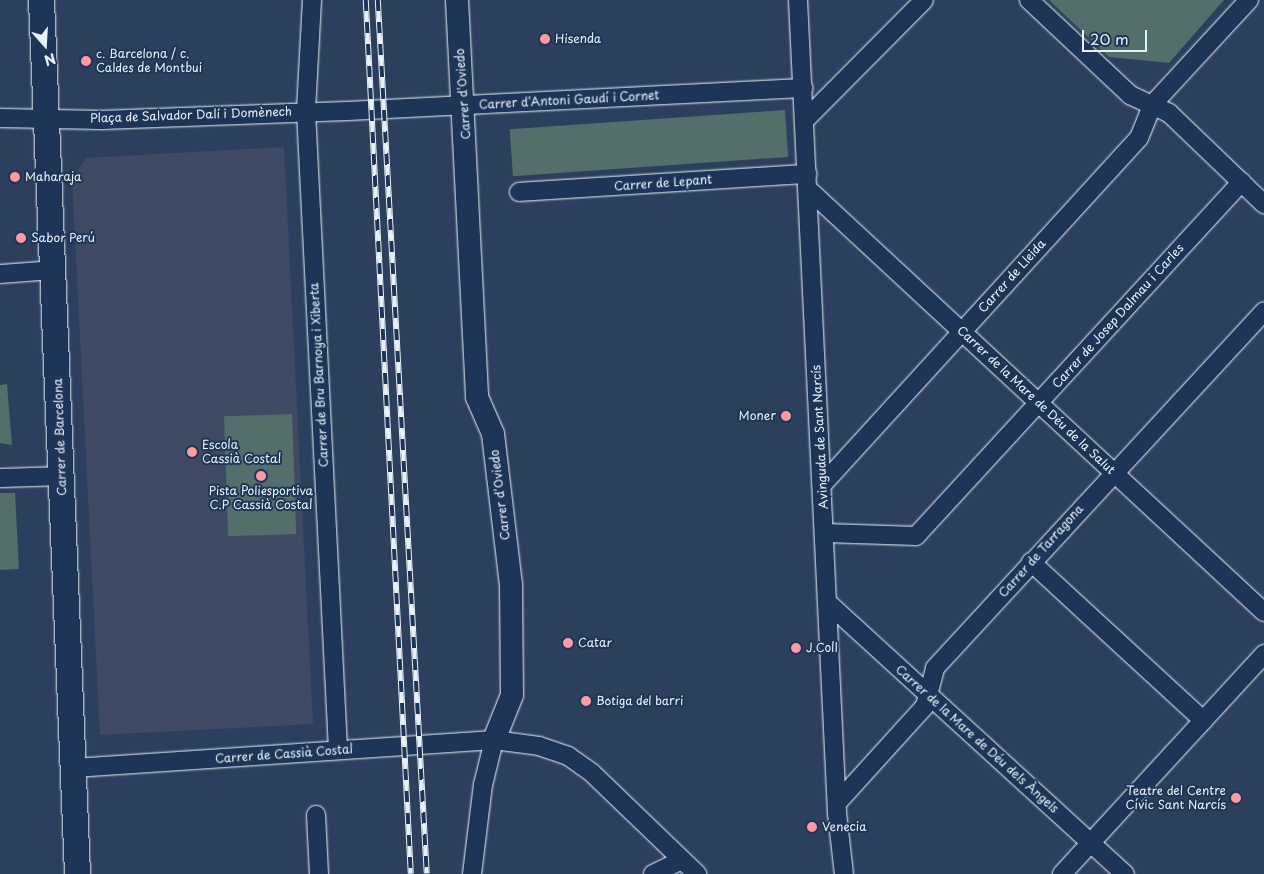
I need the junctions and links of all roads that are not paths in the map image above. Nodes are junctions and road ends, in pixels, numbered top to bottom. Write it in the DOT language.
graph roads {
  1 [pos="41,0"];
  2 [pos="312,0"];
  3 [pos="457,0"];
  4 [pos="798,0"];
  5 [pos="924,0"];
  6 [pos="1029,0"];
  7 [pos="1249,0"];
  8 [pos="802,88"];
  9 [pos="1152,105"];
  10 [pos="463,106"];
  11 [pos="306,111"];
  12 [pos="47,117"];
  13 [pos="0,118"];
  14 [pos="804,121"];
  15 [pos="807,182"];
  16 [pos="1241,182"];
  17 [pos="519,192"];
  18 [pos="1264,204"];
  19 [pos="53,270"];
  20 [pos="0,274"];
  21 [pos="1264,311"];
  22 [pos="962,332"];
  23 [pos="1038,403"];
  24 [pos="1113,472"];
  25 [pos="61,476"];
  26 [pos="0,478"];
  27 [pos="822,485"];
  28 [pos="825,534"];
  29 [pos="1031,562"];
  30 [pos="828,603"];
  31 [pos="1264,612"];
  32 [pos="1264,654"];
  33 [pos="927,694"];
  34 [pos="1203,720"];
  35 [pos="494,740"];
  36 [pos="338,750"];
  37 [pos="74,768"];
  38 [pos="837,803"];
  39 [pos="316,815"];
  40 [pos="1090,843"];
  41 [pos="682,860"];
  42 [pos="77,874"];
  43 [pos="319,874"];
  44 [pos="472,874"];
  45 [pos="654,874"];
  46 [pos="697,874"];
  47 [pos="844,874"];
  48 [pos="1062,874"];
  49 [pos="1125,874"];
  1 -- 12 [label="main road, Carrer de Barcelona"];
  2 -- 11 [label="street, Carrer de Bru Barnoya i Xiberta"];
  3 -- 10 [label="street, Carrer d'Oviedo"];
  4 -- 8 [label="street, Avinguda de Sant Narcís"];
  5 -- 14 [label="street"];
  6 -- 9 [label="street"];
  7 -- 9 [label="street"];
  8 -- 10 [label="street, Carrer d'Antoni Gaudí i Cornet"];
  8 -- 14 [label="street, Avinguda de Sant Narcís"];
  9 -- 16 [label="street"];
  9 -- 22 [label="street, Carrer de Lleida"];
  10 -- 11 [label="street, Carrer d'Antoni Gaudí i Cornet"];
  10 -- 35 [label="street, Carrer d'Oviedo"];
  11 -- 12 [label="street, Plaça de Salvador Dalí i Domènech"];
  11 -- 36 [label="street, Carrer de Bru Barnoya i Xiberta"];
  12 -- 13 [label="street, Plaça de Salvador Dalí i Domènech"];
  12 -- 19 [label="main road, Carrer de Barcelona"];
  14 -- 15 [label="street, Avinguda de Sant Narcís"];
  15 -- 17 [label="street, Carrer de Lepant"];
  15 -- 22 [label="street, Carrer de la Mare de Déu de la Salut"];
  15 -- 27 [label="street, Avinguda de Sant Narcís"];
  16 -- 18 [label="street"];
  16 -- 23 [label="street, Carrer de Josep Dalmau i Carles"];
  19 -- 20 [label="street"];
  19 -- 25 [label="main road, Carrer de Barcelona"];
  21 -- 24 [label="street, Carrer de Tarragona"];
  22 -- 23 [label="street, Carrer de la Mare de Déu de la Salut"];
  22 -- 27 [label="street, Carrer de Lleida"];
  23 -- 24 [label="street, Carrer de la Mare de Déu de la Salut"];
  23 -- 28 [label="street, Carrer de Josep Dalmau i Carles"];
  24 -- 29 [label="street, Carrer de Tarragona"];
  24 -- 31 [label="street, Carrer de la Mare de Déu de la Salut"];
  25 -- 26 [label="street"];
  25 -- 37 [label="main road, Carrer de Barcelona"];
  27 -- 28 [label="street, Avinguda de Sant Narcís"];
  28 -- 30 [label="street, Avinguda de Sant Narcís"];
  29 -- 33 [label="street, Carrer de Tarragona"];
  29 -- 34 [label="street"];
  30 -- 33 [label="street, Carrer de la Mare de Déu dels Àngels"];
  30 -- 38 [label="street, Avinguda de Sant Narcís"];
  32 -- 34 [label="street"];
  33 -- 38 [label="street, Carrer de Tarragona"];
  33 -- 40 [label="street, Carrer de la Mare de Déu dels Àngels"];
  34 -- 40 [label="street"];
  35 -- 36 [label="street, Carrer de Cassià Costal"];
  35 -- 41 [label="street"];
  35 -- 44 [label="street"];
  36 -- 37 [label="street, Carrer de Cassià Costal"];
  37 -- 42 [label="main road, Carrer de Barcelona"];
  38 -- 47 [label="street, Avinguda de Sant Narcís"];
  39 -- 43 [label="street"];
  40 -- 48 [label="street"];
  40 -- 49 [label="street, Carrer de la Mare de Déu dels Àngels"];
  41 -- 45 [label="street"];
  41 -- 46 [label="street"];
}
